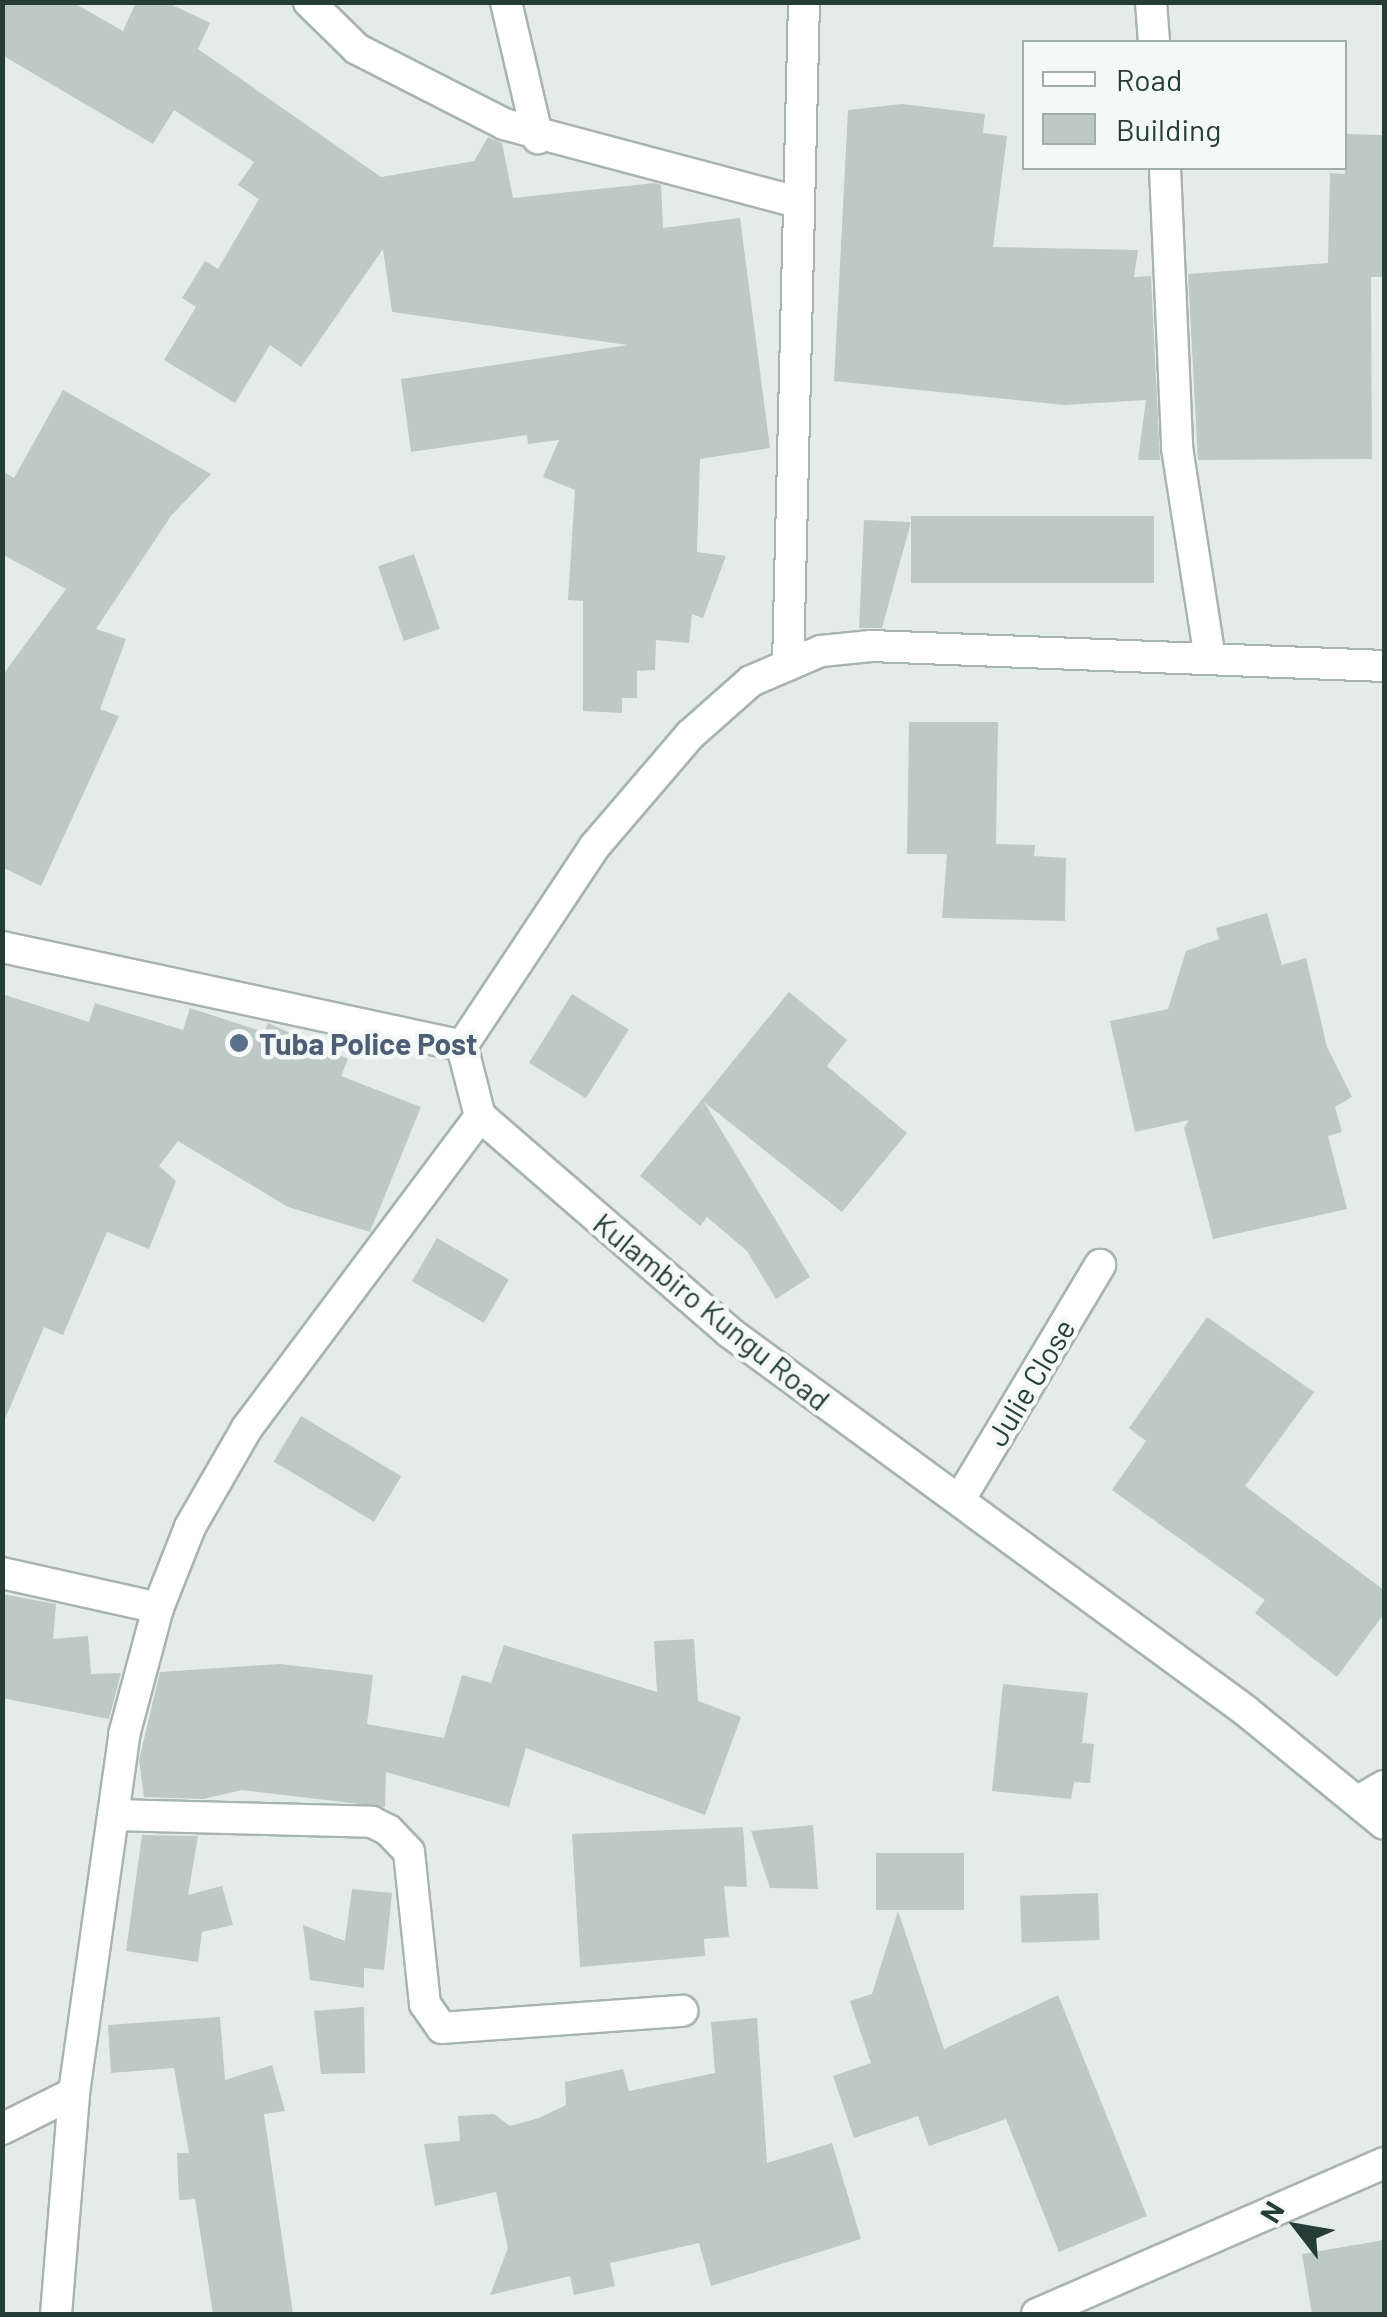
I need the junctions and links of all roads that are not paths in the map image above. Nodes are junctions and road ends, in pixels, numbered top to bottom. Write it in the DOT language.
graph roads {
  1 [pos="309,2"];
  2 [pos="506,2"];
  3 [pos="804,2"];
  4 [pos="1151,2"];
  5 [pos="1154,40"];
  6 [pos="538,138"];
  7 [pos="1166,170"];
  8 [pos="798,202"];
  9 [pos="1210,658"];
  10 [pos="788,666"];
  11 [pos="1384,666"];
  12 [pos="2,947"];
  13 [pos="462,1046"];
  14 [pos="480,1116"];
  15 [pos="1100,1265"];
  16 [pos="960,1499"];
  17 [pos="2,1574"];
  18 [pos="158,1608"];
  19 [pos="1371,1794"];
  20 [pos="113,1815"];
  21 [pos="1384,1824"];
  22 [pos="682,2012"];
  23 [pos="74,2092"];
  24 [pos="2,2129"];
  25 [pos="1384,2162"];
  26 [pos="56,2314"];
  27 [pos="1037,2314"];
  1 -- 6 [label="street"];
  2 -- 6 [label="street"];
  3 -- 8 [label="street"];
  4 -- 5 [label="street"];
  6 -- 8 [label="street"];
  7 -- 9 [label="street"];
  8 -- 10 [label="street"];
  9 -- 10 [label="street"];
  9 -- 11 [label="street"];
  10 -- 13 [label="street"];
  12 -- 13 [label="street"];
  13 -- 14 [label="street"];
  14 -- 16 [label="street, Kulambiro Kungu Road"];
  14 -- 18 [label="street"];
  15 -- 16 [label="street, Julie Close"];
  16 -- 19 [label="street, Kulambiro Kungu Road"];
  17 -- 18 [label="street"];
  18 -- 20 [label="street"];
  19 -- 21 [label="street, Kulambiro Kungu Road"];
  20 -- 22 [label="street"];
  20 -- 23 [label="street"];
  23 -- 24 [label="street"];
  23 -- 26 [label="street"];
  25 -- 27 [label="street"];
}
